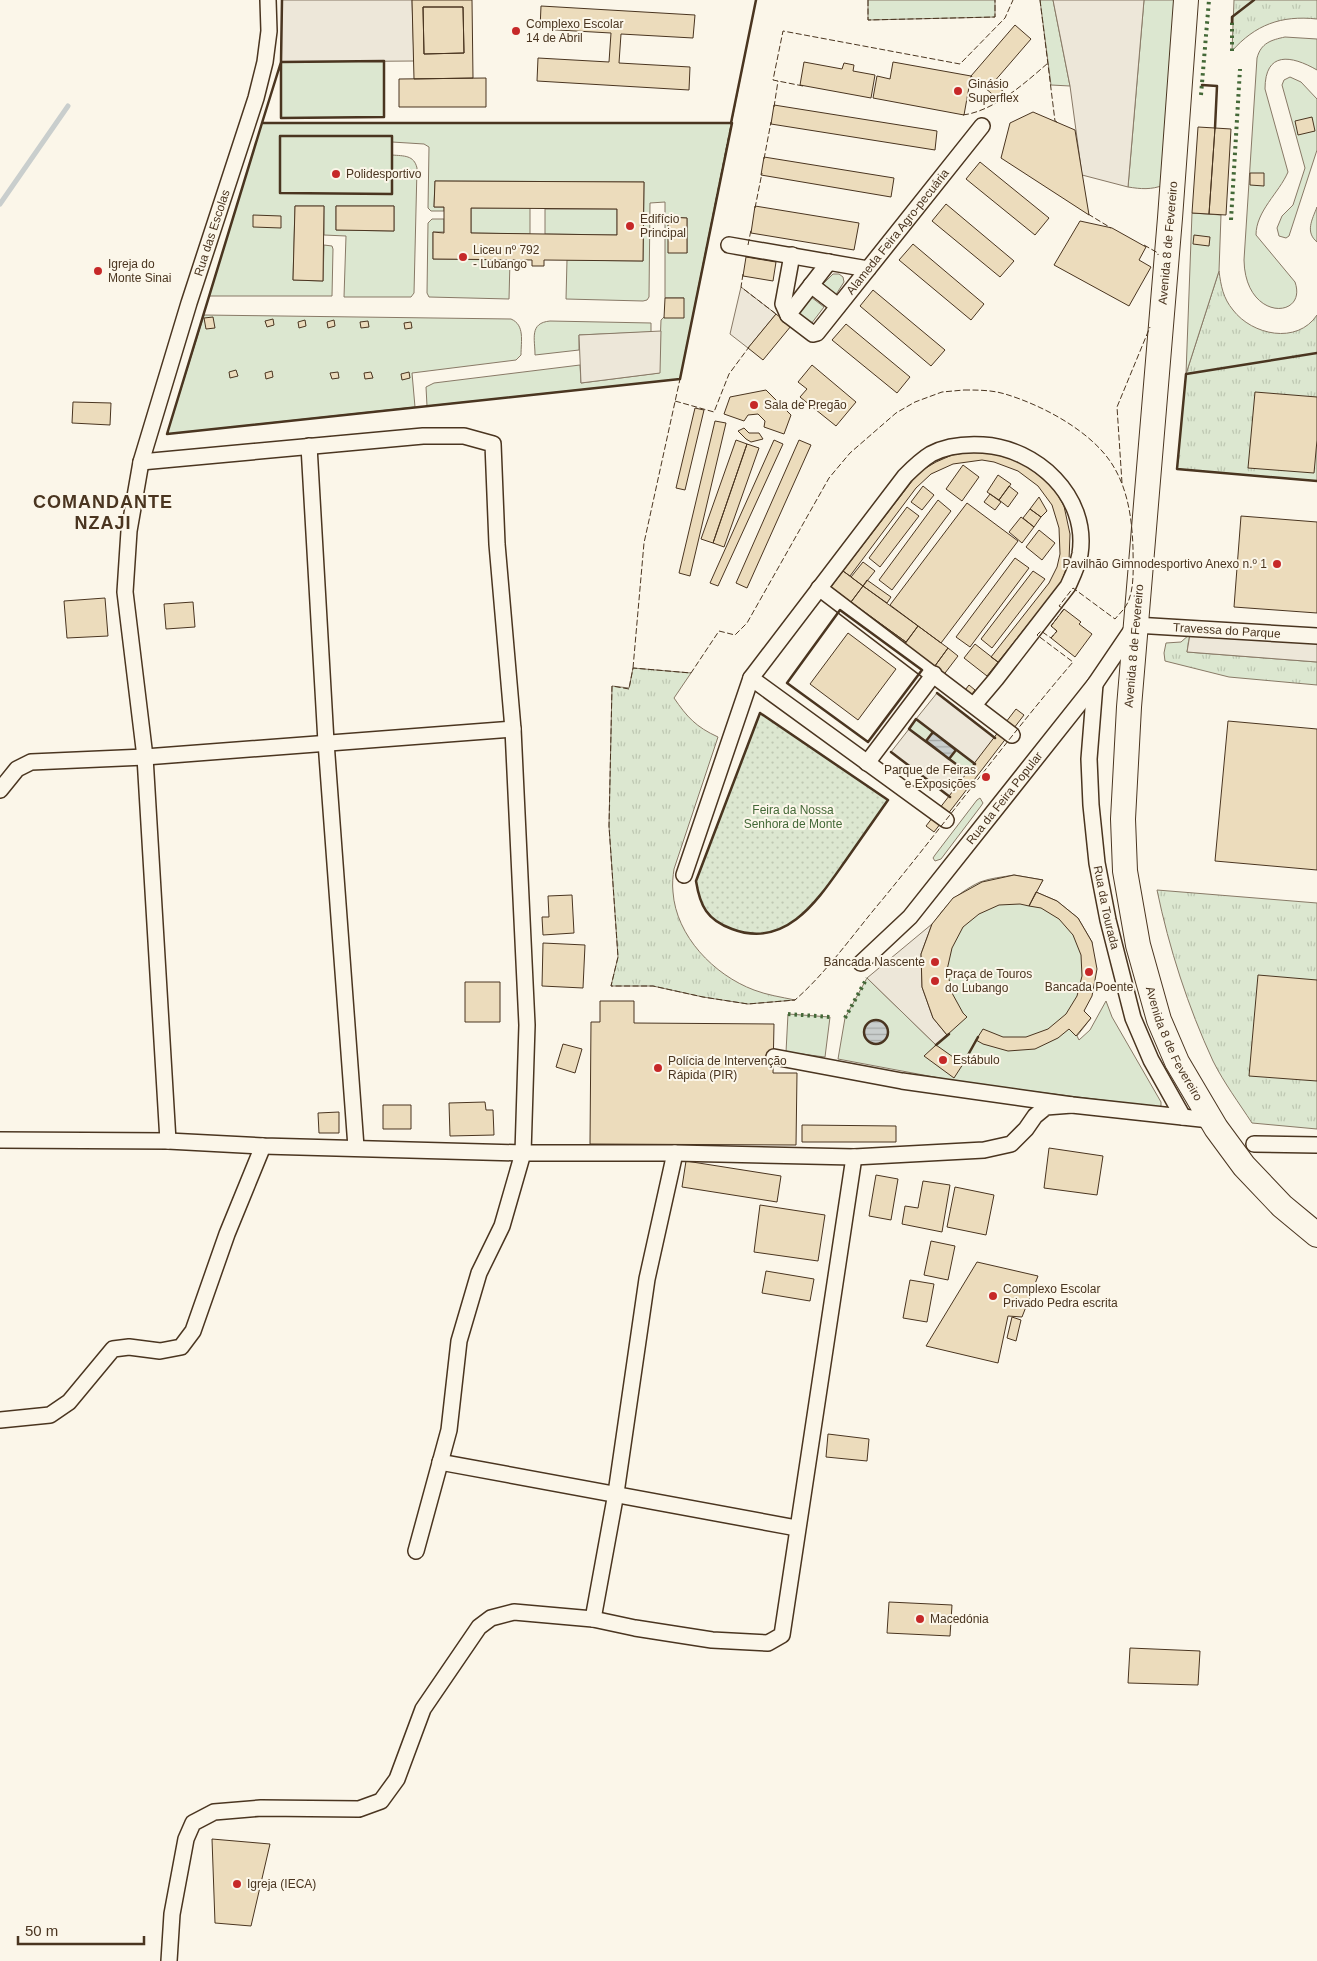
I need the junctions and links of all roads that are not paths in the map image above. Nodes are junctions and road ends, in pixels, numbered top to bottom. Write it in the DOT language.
graph roads {
  1 [pos="268,0"];
  2 [pos="1186,0"];
  3 [pos="982,126"];
  4 [pos="728,245"];
  5 [pos="792,255"];
  6 [pos="829,262"];
  7 [pos="868,269"];
  8 [pos="811,285"];
  9 [pos="838,306"];
  10 [pos="788,315"];
  11 [pos="309,446"];
  12 [pos="141,462"];
  13 [pos="819,588"];
  14 [pos="1135,625"];
  15 [pos="1317,636"];
  16 [pos="934,674"];
  17 [pos="751,678"];
  18 [pos="1095,684"];
  19 [pos="974,705"];
  20 [pos="513,729"];
  21 [pos="1012,735"];
  22 [pos="326,742"];
  23 [pos="145,757"];
  24 [pos="867,763"];
  25 [pos="0,790"];
  26 [pos="946,820"];
  27 [pos="684,874"];
  28 [pos="861,963"];
  29 [pos="774,1057"];
  30 [pos="1072,1105"];
  31 [pos="1183,1117"];
  32 [pos="1210,1120"];
  33 [pos="0,1140"];
  34 [pos="168,1141"];
  35 [pos="1254,1144"];
  36 [pos="1317,1145"];
  37 [pos="263,1146"];
  38 [pos="356,1147"];
  39 [pos="523,1153"];
  40 [pos="675,1153"];
  41 [pos="854,1157"];
  42 [pos="1317,1235"];
  43 [pos="0,1420"];
  44 [pos="440,1462"];
  45 [pos="616,1493"];
  46 [pos="797,1528"];
  47 [pos="416,1551"];
  48 [pos="593,1619"];
  49 [pos="169,1961"];
  1 -- 12 [label="street, Rua das Escolas"];
  2 -- 14 [label="main road, Avenida 8 de Fevereiro"];
  3 -- 7 [label="street, Alameda Feira Agro-pecuária"];
  4 -- 5 [label="street"];
  5 -- 6 [label="street"];
  5 -- 10 [label="street"];
  6 -- 7 [label="street"];
  6 -- 8 [label="street"];
  7 -- 9 [label="street, Alameda Feira Agro-pecuária"];
  8 -- 9 [label="street"];
  8 -- 10 [label="street"];
  9 -- 10 [label="street, Alameda Feira Agro-pecuária"];
  11 -- 12 [label="street"];
  11 -- 20 [label="street"];
  11 -- 22 [label="street"];
  12 -- 23 [label="street, Rua das Escolas"];
  13 -- 16 [label="street"];
  13 -- 17 [label="street"];
  13 -- 19 [label="street"];
  14 -- 15 [label="street, Travessa do Parque"];
  14 -- 18 [label="street, Rua da Feira Popular"];
  14 -- 32 [label="main road, Avenida 8 de Fevereiro"];
  16 -- 19 [label="street"];
  16 -- 24 [label="street"];
  17 -- 24 [label="street"];
  17 -- 27 [label="street"];
  18 -- 28 [label="street, Rua da Feira Popular"];
  18 -- 31 [label="street, Rua da Tourada"];
  19 -- 21 [label="street"];
  20 -- 22 [label="street"];
  20 -- 39 [label="street"];
  22 -- 23 [label="street"];
  22 -- 38 [label="street"];
  23 -- 25 [label="street"];
  23 -- 34 [label="street, Rua das Escolas"];
  24 -- 26 [label="street"];
  29 -- 30 [label="street"];
  30 -- 31 [label="street"];
  30 -- 41 [label="street"];
  31 -- 32 [label="street"];
  32 -- 42 [label="main road, Avenida 8 de Fevereiro"];
  33 -- 34 [label="street"];
  34 -- 37 [label="street"];
  35 -- 36 [label="street"];
  37 -- 38 [label="street"];
  37 -- 43 [label="street"];
  38 -- 39 [label="street"];
  39 -- 40 [label="street"];
  39 -- 44 [label="street"];
  40 -- 41 [label="street"];
  40 -- 45 [label="street"];
  41 -- 46 [label="street"];
  44 -- 45 [label="street"];
  44 -- 47 [label="street"];
  45 -- 46 [label="street"];
  45 -- 48 [label="street"];
  46 -- 48 [label="street"];
  48 -- 49 [label="street"];
}
